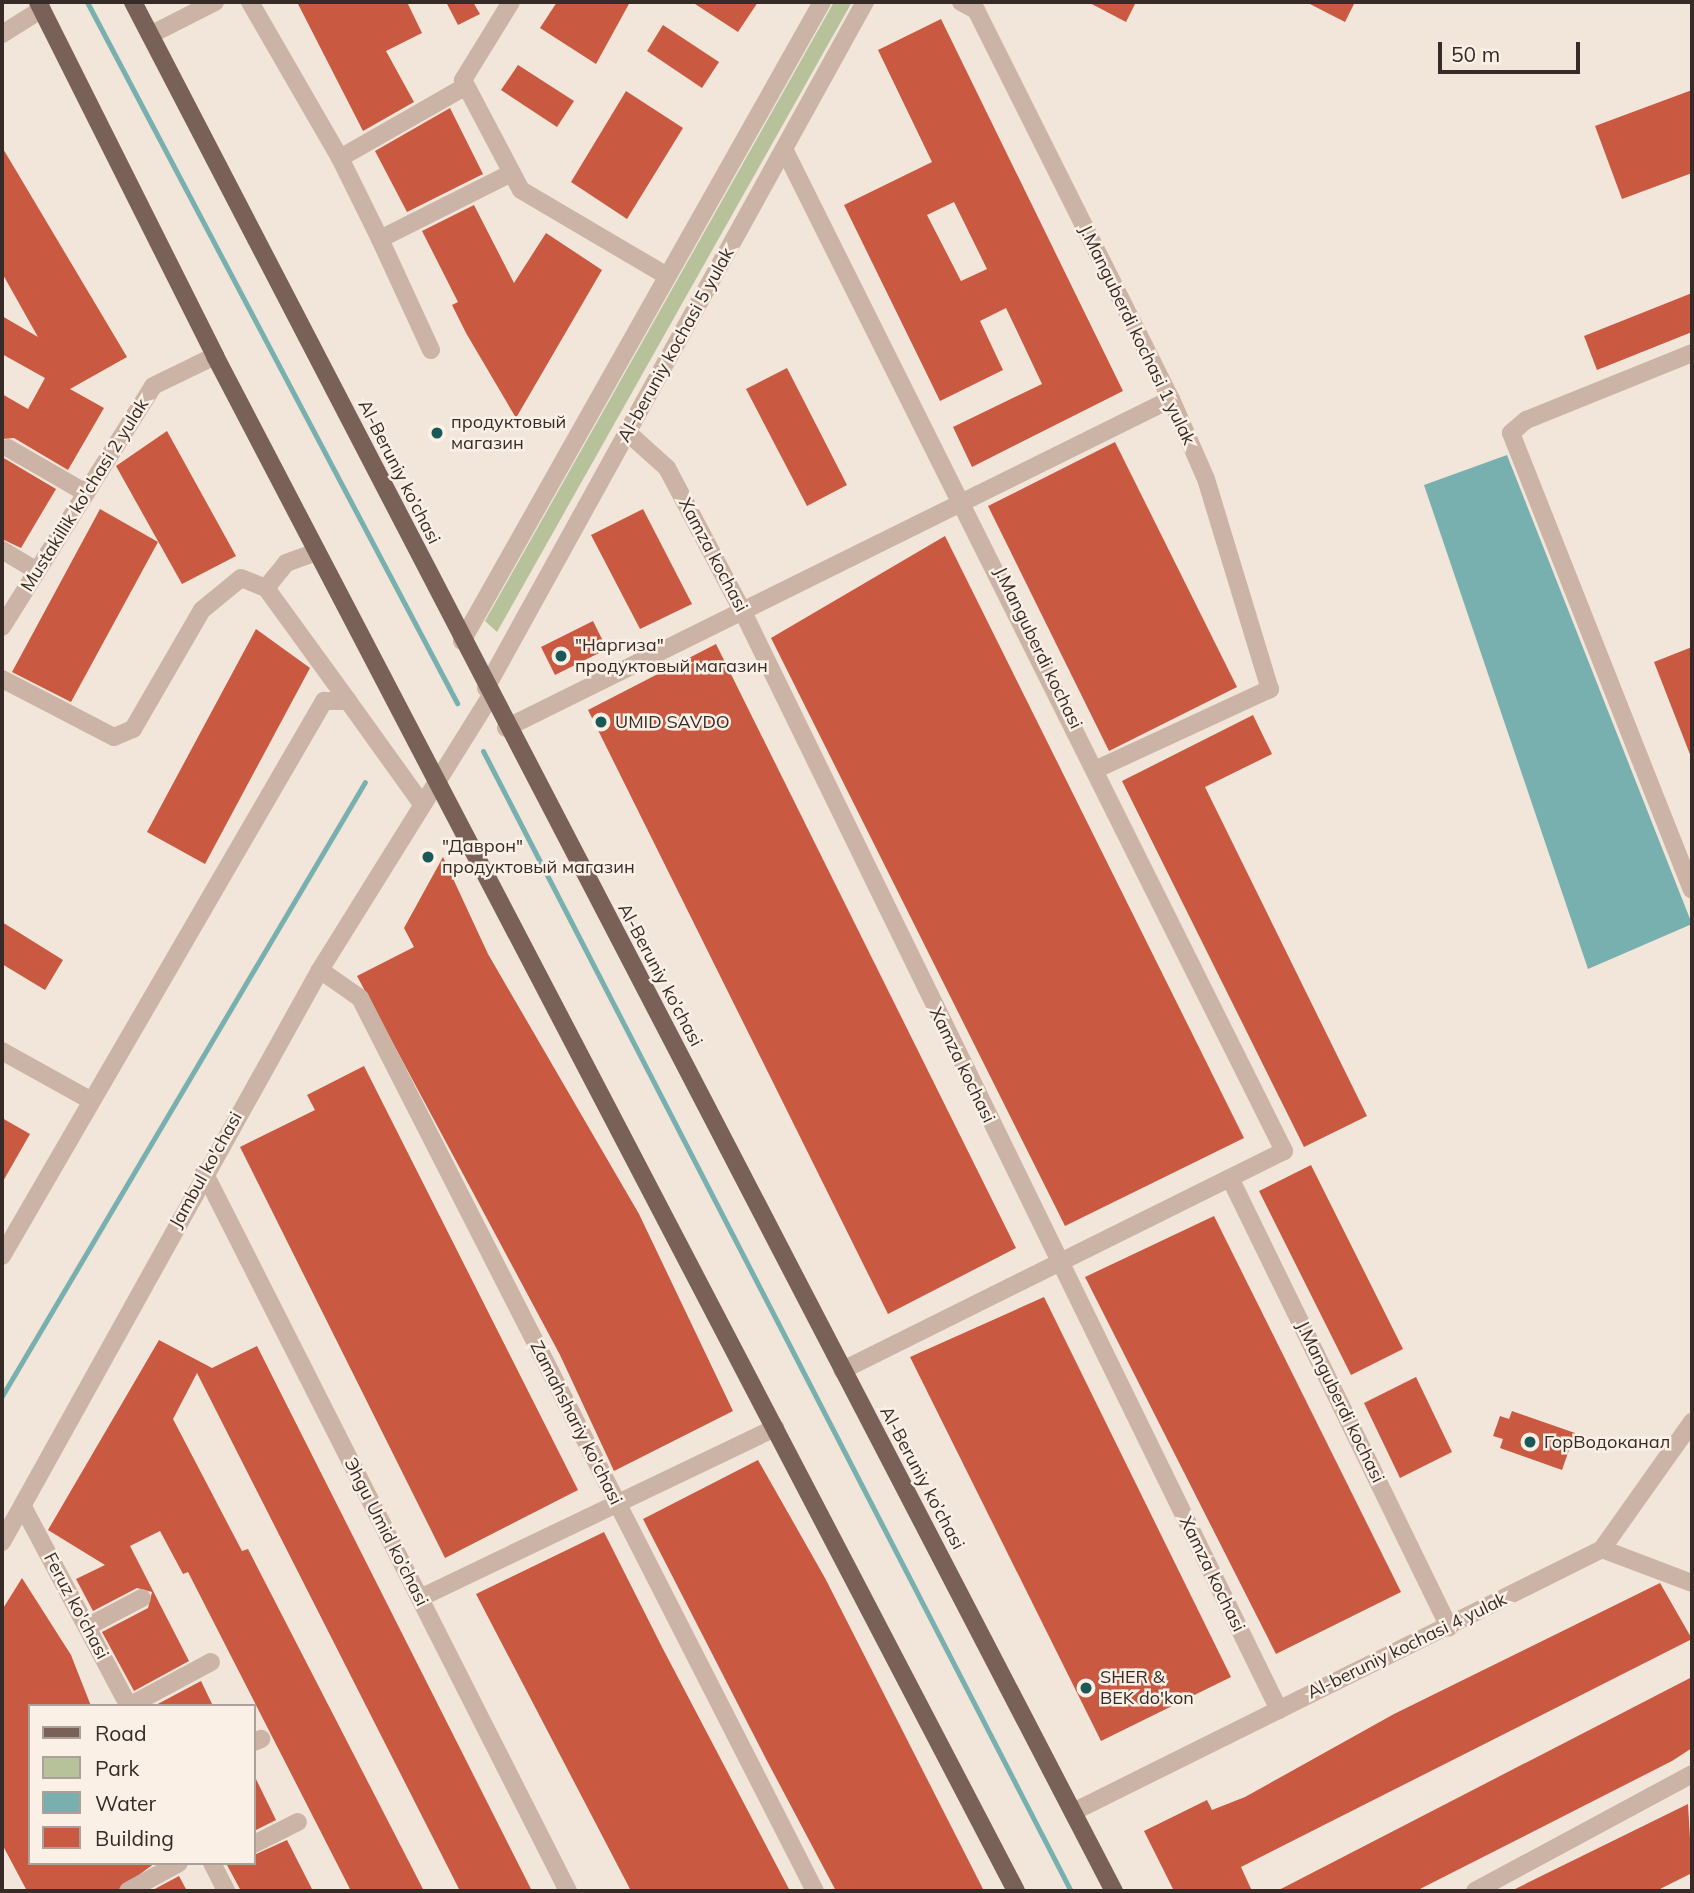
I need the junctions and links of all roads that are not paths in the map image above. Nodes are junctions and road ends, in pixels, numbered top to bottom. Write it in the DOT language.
graph roads {
  1 [pos="133,2"];
  2 [pos="215,2"];
  3 [pos="250,2"];
  4 [pos="510,2"];
  5 [pos="822,2"];
  6 [pos="865,2"];
  7 [pos="961,2"];
  8 [pos="40,5"];
  9 [pos="2,33"];
  10 [pos="150,35"];
  11 [pos="466,86"];
  12 [pos="784,149"];
  13 [pos="340,158"];
  14 [pos="512,173"];
  15 [pos="380,239"];
  16 [pos="667,276"];
  17 [pos="431,351"];
  18 [pos="1692,353"];
  19 [pos="215,356"];
  20 [pos="1171,399"];
  21 [pos="627,432"];
  22 [pos="8,448"];
  23 [pos="86,493"];
  24 [pos="966,502"];
  25 [pos="2,550"];
  26 [pos="317,552"];
  27 [pos="37,570"];
  28 [pos="266,588"];
  29 [pos="743,612"];
  30 [pos="2,627"];
  31 [pos="462,641"];
  32 [pos="2,679"];
  33 [pos="488,692"];
  34 [pos="348,701"];
  35 [pos="506,728"];
  36 [pos="1097,769"];
  37 [pos="437,781"];
  38 [pos="422,804"];
  39 [pos="1692,889"];
  40 [pos="320,970"];
  41 [pos="2,1051"];
  42 [pos="90,1100"];
  43 [pos="204,1172"];
  44 [pos="1230,1178"];
  45 [pos="2,1256"];
  46 [pos="1058,1262"];
  47 [pos="842,1370"];
  48 [pos="1692,1422"];
  49 [pos="775,1428"];
  50 [pos="618,1503"];
  51 [pos="23,1507"];
  52 [pos="2,1542"];
  53 [pos="1602,1549"];
  54 [pos="1692,1583"];
  55 [pos="142,1598"];
  56 [pos="420,1598"];
  57 [pos="86,1627"];
  58 [pos="1449,1627"];
  59 [pos="211,1662"];
  60 [pos="128,1704"];
  61 [pos="133,1704"];
  62 [pos="1279,1710"];
  63 [pos="1692,1774"];
  64 [pos="1073,1812"];
  65 [pos="298,1822"];
  66 [pos="256,1843"];
  67 [pos="175,1865"];
  68 [pos="213,1865"];
  69 [pos="128,1891"];
  70 [pos="226,1891"];
  71 [pos="568,1891"];
  72 [pos="815,1891"];
  73 [pos="1016,1891"];
  74 [pos="1114,1891"];
  75 [pos="1475,1891"];
  1 -- 10 [label="main road, Al-Beruniy ko’chasi"];
  2 -- 10 [label="street"];
  3 -- 13 [label="street"];
  4 -- 11 [label="street"];
  5 -- 16 [label="street"];
  6 -- 12 [label="street, Al-beruniy kochasi 5 yulak"];
  7 -- 20 [label="street, J.Manguberdi kochasi 1 yulak"];
  8 -- 9 [label="street"];
  8 -- 19 [label="main road"];
  10 -- 31 [label="main road, Al-Beruniy ko’chasi"];
  11 -- 13 [label="street"];
  11 -- 14 [label="street"];
  12 -- 21 [label="street, Al-beruniy kochasi 5 yulak"];
  12 -- 24 [label="street, J.Manguberdi kochasi"];
  13 -- 15 [label="street"];
  14 -- 15 [label="street"];
  14 -- 16 [label="street"];
  15 -- 17 [label="street"];
  16 -- 31 [label="street"];
  18 -- 39 [label="street"];
  19 -- 23 [label="street, Mustakillik ko'chasi 2 yulak"];
  19 -- 26 [label="main road"];
  20 -- 24 [label="street"];
  20 -- 36 [label="street, J.Manguberdi kochasi 1 yulak"];
  21 -- 29 [label="street, Xamza kochasi"];
  21 -- 33 [label="street, Al-beruniy kochasi 5 yulak"];
  22 -- 23 [label="street"];
  23 -- 27 [label="street, Mustakillik ko'chasi 2 yulak"];
  24 -- 29 [label="street"];
  24 -- 36 [label="street, J.Manguberdi kochasi"];
  25 -- 27 [label="street"];
  26 -- 28 [label="street"];
  26 -- 37 [label="main road"];
  27 -- 30 [label="street, Mustakillik ko'chasi 2 yulak"];
  28 -- 32 [label="street"];
  28 -- 34 [label="street"];
  29 -- 35 [label="street"];
  29 -- 46 [label="street, Xamza kochasi"];
  31 -- 33 [label="main road, Al-Beruniy ko’chasi"];
  33 -- 35 [label="main road, Al-Beruniy ko’chasi"];
  33 -- 37 [label="street, Jambul ko'chasi"];
  34 -- 38 [label="street"];
  34 -- 42 [label="street"];
  35 -- 47 [label="main road, Al-Beruniy ko’chasi"];
  36 -- 44 [label="street, J.Manguberdi kochasi"];
  37 -- 38 [label="street, Jambul ko'chasi"];
  37 -- 49 [label="main road"];
  38 -- 40 [label="street, Jambul ko'chasi"];
  40 -- 43 [label="street, Jambul ko'chasi"];
  40 -- 50 [label="street, Zamahshariy ko'chasi"];
  41 -- 42 [label="street"];
  42 -- 45 [label="street"];
  43 -- 51 [label="street, Jambul ko'chasi"];
  43 -- 56 [label="street, Эhgu Umid ko’chasi"];
  44 -- 46 [label="street"];
  44 -- 58 [label="street, J.Manguberdi kochasi"];
  46 -- 47 [label="street"];
  46 -- 62 [label="street, Xamza kochasi"];
  47 -- 64 [label="main road, Al-Beruniy ko’chasi"];
  48 -- 53 [label="street, Al-beruniy kochasi 4 yulak"];
  49 -- 50 [label="street"];
  49 -- 73 [label="main road"];
  50 -- 56 [label="street"];
  50 -- 72 [label="street, Zamahshariy ko'chasi"];
  51 -- 52 [label="street, Jambul ko'chasi"];
  51 -- 57 [label="street, Feruz ko'chasi"];
  53 -- 54 [label="street"];
  53 -- 58 [label="street, Al-beruniy kochasi 4 yulak"];
  55 -- 57 [label="street"];
  56 -- 71 [label="street, Эhgu Umid ko’chasi"];
  57 -- 60 [label="street, Feruz ko'chasi"];
  58 -- 62 [label="street, Al-beruniy kochasi 4 yulak"];
  59 -- 61 [label="street"];
  62 -- 64 [label="street, Al-beruniy kochasi 4 yulak"];
  63 -- 75 [label="street"];
  64 -- 74 [label="main road, Al-Beruniy ko’chasi"];
  65 -- 66 [label="street"];
  67 -- 69 [label="street"];
  68 -- 70 [label="street"];
}
